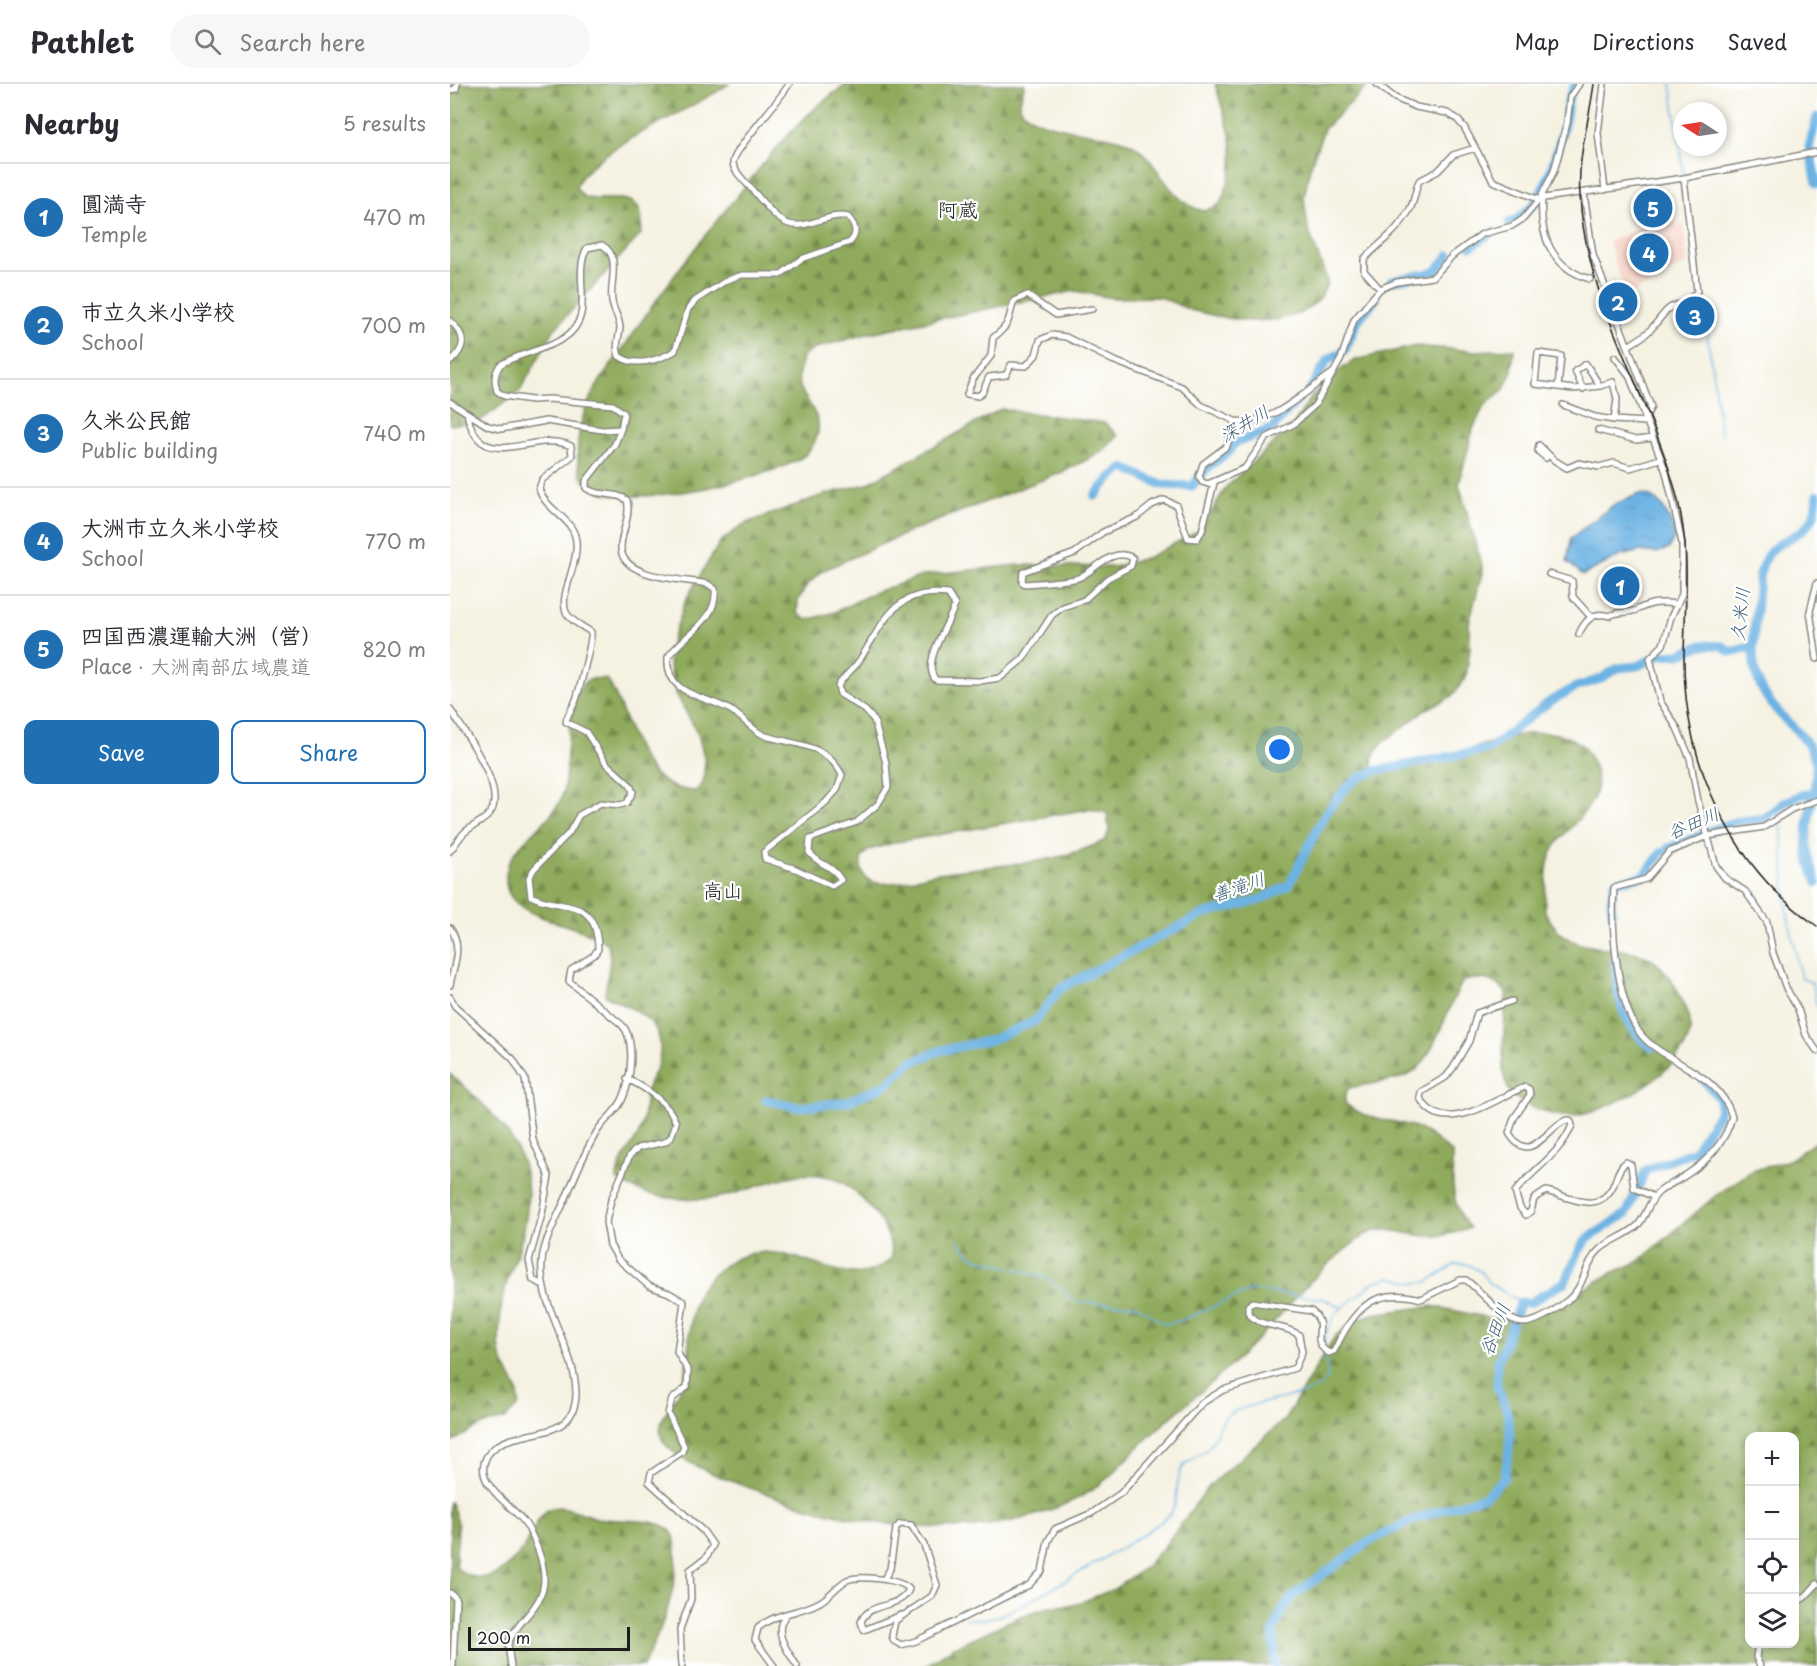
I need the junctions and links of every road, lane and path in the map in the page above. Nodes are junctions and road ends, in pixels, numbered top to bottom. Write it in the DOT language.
graph roads {
  1 [pos="457,84"];
  2 [pos="789,84"];
  3 [pos="1377,84"];
  4 [pos="1579,84"];
  5 [pos="1604,84"];
  6 [pos="450,90"];
  7 [pos="1475,148"];
  8 [pos="1817,152"];
  9 [pos="1684,178"];
  10 [pos="1605,190"];
  11 [pos="1584,193"];
  12 [pos="1538,199"];
  13 [pos="1590,279"];
  14 [pos="1380,289"];
  15 [pos="1092,309"];
  16 [pos="450,321"];
  17 [pos="1628,346"];
  18 [pos="1615,357"];
  19 [pos="450,362"];
  20 [pos="1333,372"];
  21 [pos="1600,386"];
  22 [pos="1558,387"];
  23 [pos="1583,389"];
  24 [pos="450,402"];
  25 [pos="1563,405"];
  26 [pos="466,413"];
  27 [pos="1614,420"];
  28 [pos="1646,420"];
  29 [pos="1235,421"];
  30 [pos="621,429"];
  31 [pos="1598,430"];
  32 [pos="1652,438"];
  33 [pos="1546,459"];
  34 [pos="1660,459"];
  35 [pos="1214,483"];
  36 [pos="1549,574"];
  37 [pos="1817,583"];
  38 [pos="1677,604"];
  39 [pos="1591,617"];
  40 [pos="1579,634"];
  41 [pos="1816,645"];
  42 [pos="1817,659"];
  43 [pos="450,709"];
  44 [pos="1817,800"];
  45 [pos="1707,836"];
  46 [pos="450,851"];
  47 [pos="450,927"];
  48 [pos="450,985"];
  49 [pos="450,997"];
  50 [pos="1512,1001"];
  51 [pos="1817,1051"];
  52 [pos="627,1079"];
  53 [pos="1654,1197"];
  54 [pos="543,1285"];
  55 [pos="884,1579"];
  56 [pos="1817,1584"];
  57 [pos="450,1593"];
  58 [pos="1799,1599"];
  59 [pos="788,1613"];
  60 [pos="903,1614"];
  61 [pos="1757,1648"];
  62 [pos="453,1666"];
  63 [pos="511,1666"];
  64 [pos="682,1666"];
  65 [pos="774,1666"];
  66 [pos="797,1666"];
  67 [pos="1761,1666"];
  1 -- 6 [label="street"];
  2 -- 30 [label="street"];
  3 -- 7 [label="street"];
  4 -- 12 [label="street"];
  5 -- 10 [label="street"];
  7 -- 12 [label="street"];
  7 -- 14 [label="street"];
  8 -- 9 [label="street"];
  9 -- 10 [label="street"];
  9 -- 17 [label="street"];
  10 -- 11 [label="street"];
  11 -- 12 [label="street"];
  11 -- 17 [label="street"];
  12 -- 13 [label="street"];
  12 -- 14 [label="street"];
  14 -- 20 [label="street"];
  15 -- 29 [label="street"];
  16 -- 19 [label="street"];
  17 -- 28 [label="street"];
  18 -- 28 [label="street"];
  20 -- 29 [label="street"];
  20 -- 35 [label="street"];
  21 -- 23 [label="street"];
  21 -- 23 [label="street"];
  21 -- 27 [label="street"];
  22 -- 22 [label="street"];
  22 -- 23 [label="street"];
  24 -- 26 [label="street"];
  25 -- 27 [label="street"];
  26 -- 30 [label="street"];
  26 -- 52 [label="street"];
  27 -- 28 [label="street"];
  28 -- 32 [label="street"];
  29 -- 35 [label="street"];
  30 -- 35 [label="street"];
  31 -- 32 [label="street"];
  32 -- 34 [label="street"];
  33 -- 34 [label="street"];
  34 -- 38 [label="street"];
  36 -- 39 [label="street"];
  37 -- 41 [label="street"];
  38 -- 39 [label="street"];
  38 -- 45 [label="street"];
  39 -- 40 [label="street"];
  41 -- 42 [label="street"];
  43 -- 46 [label="street"];
  44 -- 45 [label="street"];
  45 -- 51 [label="street"];
  45 -- 53 [label="street"];
  47 -- 48 [label="street"];
  49 -- 54 [label="street"];
  50 -- 53 [label="street"];
  52 -- 54 [label="street"];
  52 -- 64 [label="street"];
  53 -- 60 [label="street"];
  54 -- 63 [label="street"];
  55 -- 59 [label="street"];
  55 -- 60 [label="street"];
  55 -- 60 [label="street"];
  56 -- 58 [label="street"];
  57 -- 62 [label="street"];
  59 -- 65 [label="street"];
  59 -- 66 [label="street"];
  61 -- 67 [label="street"];
}
